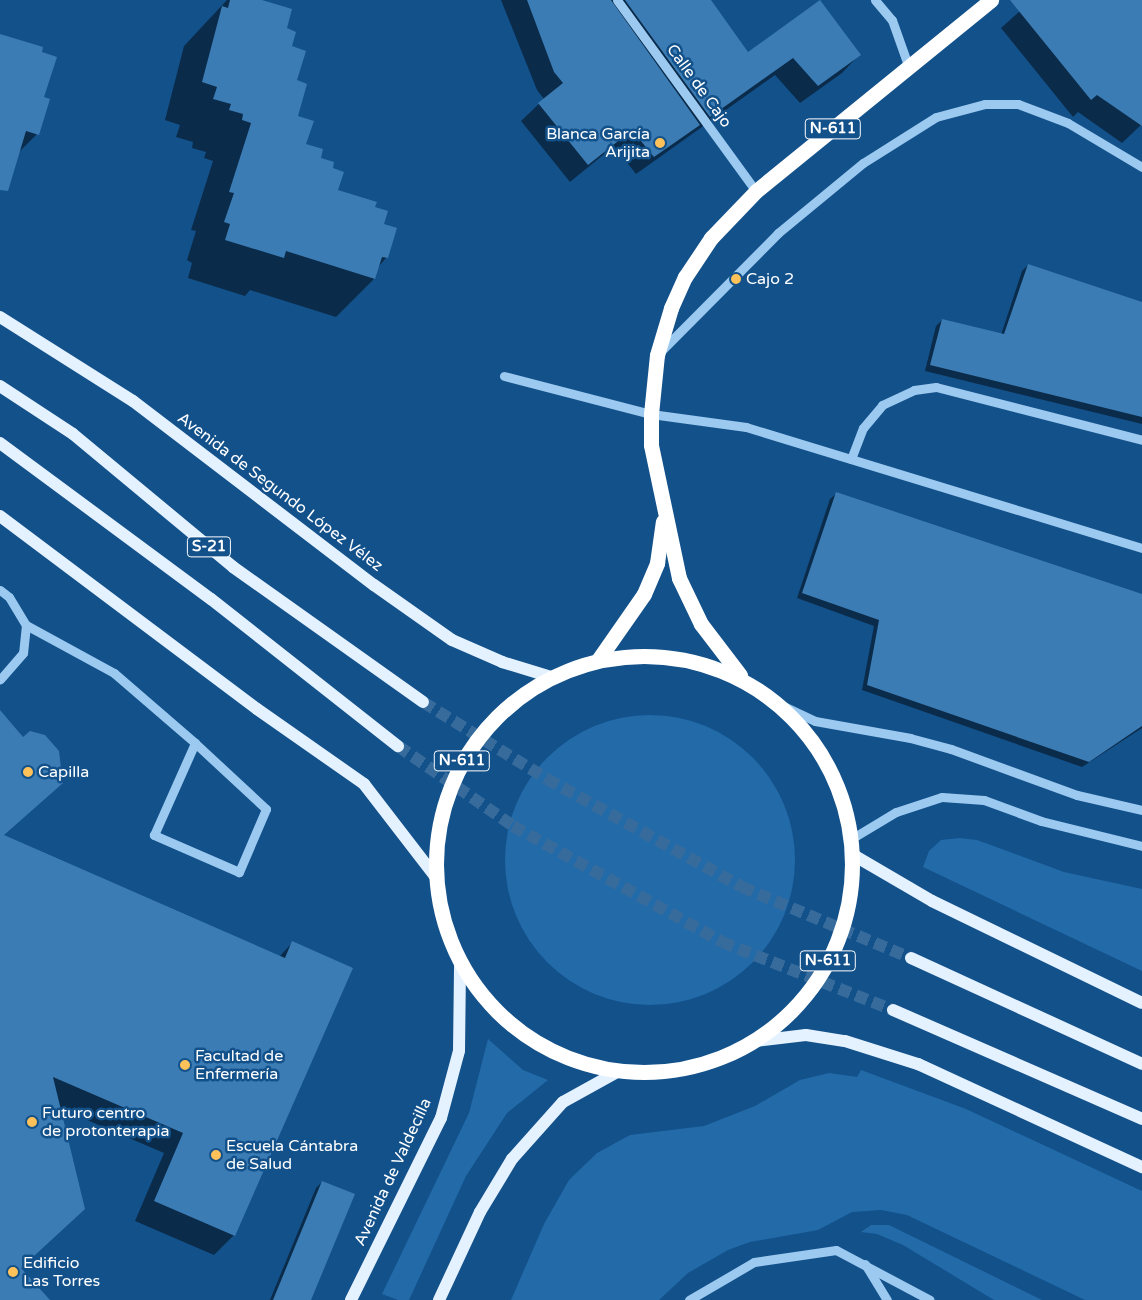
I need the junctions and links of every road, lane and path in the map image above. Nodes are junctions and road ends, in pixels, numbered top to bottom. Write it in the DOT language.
graph roads {
  1 [pos="617,0"];
  2 [pos="875,0"];
  3 [pos="991,0"];
  4 [pos="909,68"];
  5 [pos="1142,167"];
  6 [pos="756,191"];
  7 [pos="0,317"];
  8 [pos="657,355"];
  9 [pos="504,376"];
  10 [pos="0,386"];
  11 [pos="651,414"];
  12 [pos="1142,440"];
  13 [pos="0,443"];
  14 [pos="852,459"];
  15 [pos="665,509"];
  16 [pos="0,516"];
  17 [pos="1142,548"];
  18 [pos="0,590"];
  19 [pos="26,625"];
  20 [pos="598,660"];
  21 [pos="740,675"];
  22 [pos="548,676"];
  23 [pos="0,679"];
  24 [pos="423,702"];
  25 [pos="775,702"];
  26 [pos="195,743"];
  27 [pos="398,746"];
  28 [pos="1142,810"];
  29 [pos="852,839"];
  30 [pos="1142,846"];
  31 [pos="855,856"];
  32 [pos="438,880"];
  33 [pos="911,958"];
  34 [pos="460,966"];
  35 [pos="1142,1003"];
  36 [pos="892,1010"];
  37 [pos="754,1041"];
  38 [pos="1142,1064"];
  39 [pos="619,1071"];
  40 [pos="1142,1119"];
  41 [pos="1142,1166"];
  42 [pos="865,1263"];
  43 [pos="351,1300"];
  44 [pos="439,1300"];
  45 [pos="689,1300"];
  46 [pos="887,1300"];
  47 [pos="930,1300"];
  1 -- 6 [label="street, Calle de Cajo"];
  2 -- 4 [label="street"];
  3 -- 4 [label="highway, N-611"];
  4 -- 6 [label="highway, N-611"];
  5 -- 8 [label="street"];
  6 -- 8 [label="highway, N-611"];
  7 -- 22 [label="main road, Avenida de Segundo López Vélez"];
  8 -- 11 [label="highway, N-611"];
  9 -- 11 [label="street"];
  10 -- 24 [label="main road, S-21"];
  11 -- 14 [label="street"];
  11 -- 15 [label="highway, N-611"];
  12 -- 14 [label="street"];
  13 -- 27 [label="main road, S-21"];
  14 -- 17 [label="street"];
  15 -- 20 [label="highway, N-611"];
  15 -- 21 [label="highway, N-611"];
  16 -- 32 [label="main road"];
  18 -- 19 [label="street"];
  19 -- 23 [label="street"];
  19 -- 26 [label="street"];
  20 -- 21 [label="highway, N-611"];
  20 -- 22 [label="highway, N-611"];
  21 -- 25 [label="highway, N-611"];
  22 -- 32 [label="highway, N-611"];
  25 -- 28 [label="street"];
  25 -- 29 [label="highway, N-611"];
  26 -- 26 [label="street"];
  29 -- 30 [label="street"];
  29 -- 31 [label="highway, N-611"];
  31 -- 35 [label="main road"];
  31 -- 37 [label="highway, N-611"];
  32 -- 34 [label="highway, N-611"];
  33 -- 38 [label="main road"];
  34 -- 39 [label="highway, N-611"];
  34 -- 43 [label="main road, Avenida de Valdecilla"];
  36 -- 40 [label="main road"];
  37 -- 39 [label="highway, N-611"];
  37 -- 41 [label="main road"];
  39 -- 44 [label="main road"];
  42 -- 45 [label="street"];
  42 -- 46 [label="street"];
  42 -- 47 [label="street"];
}
